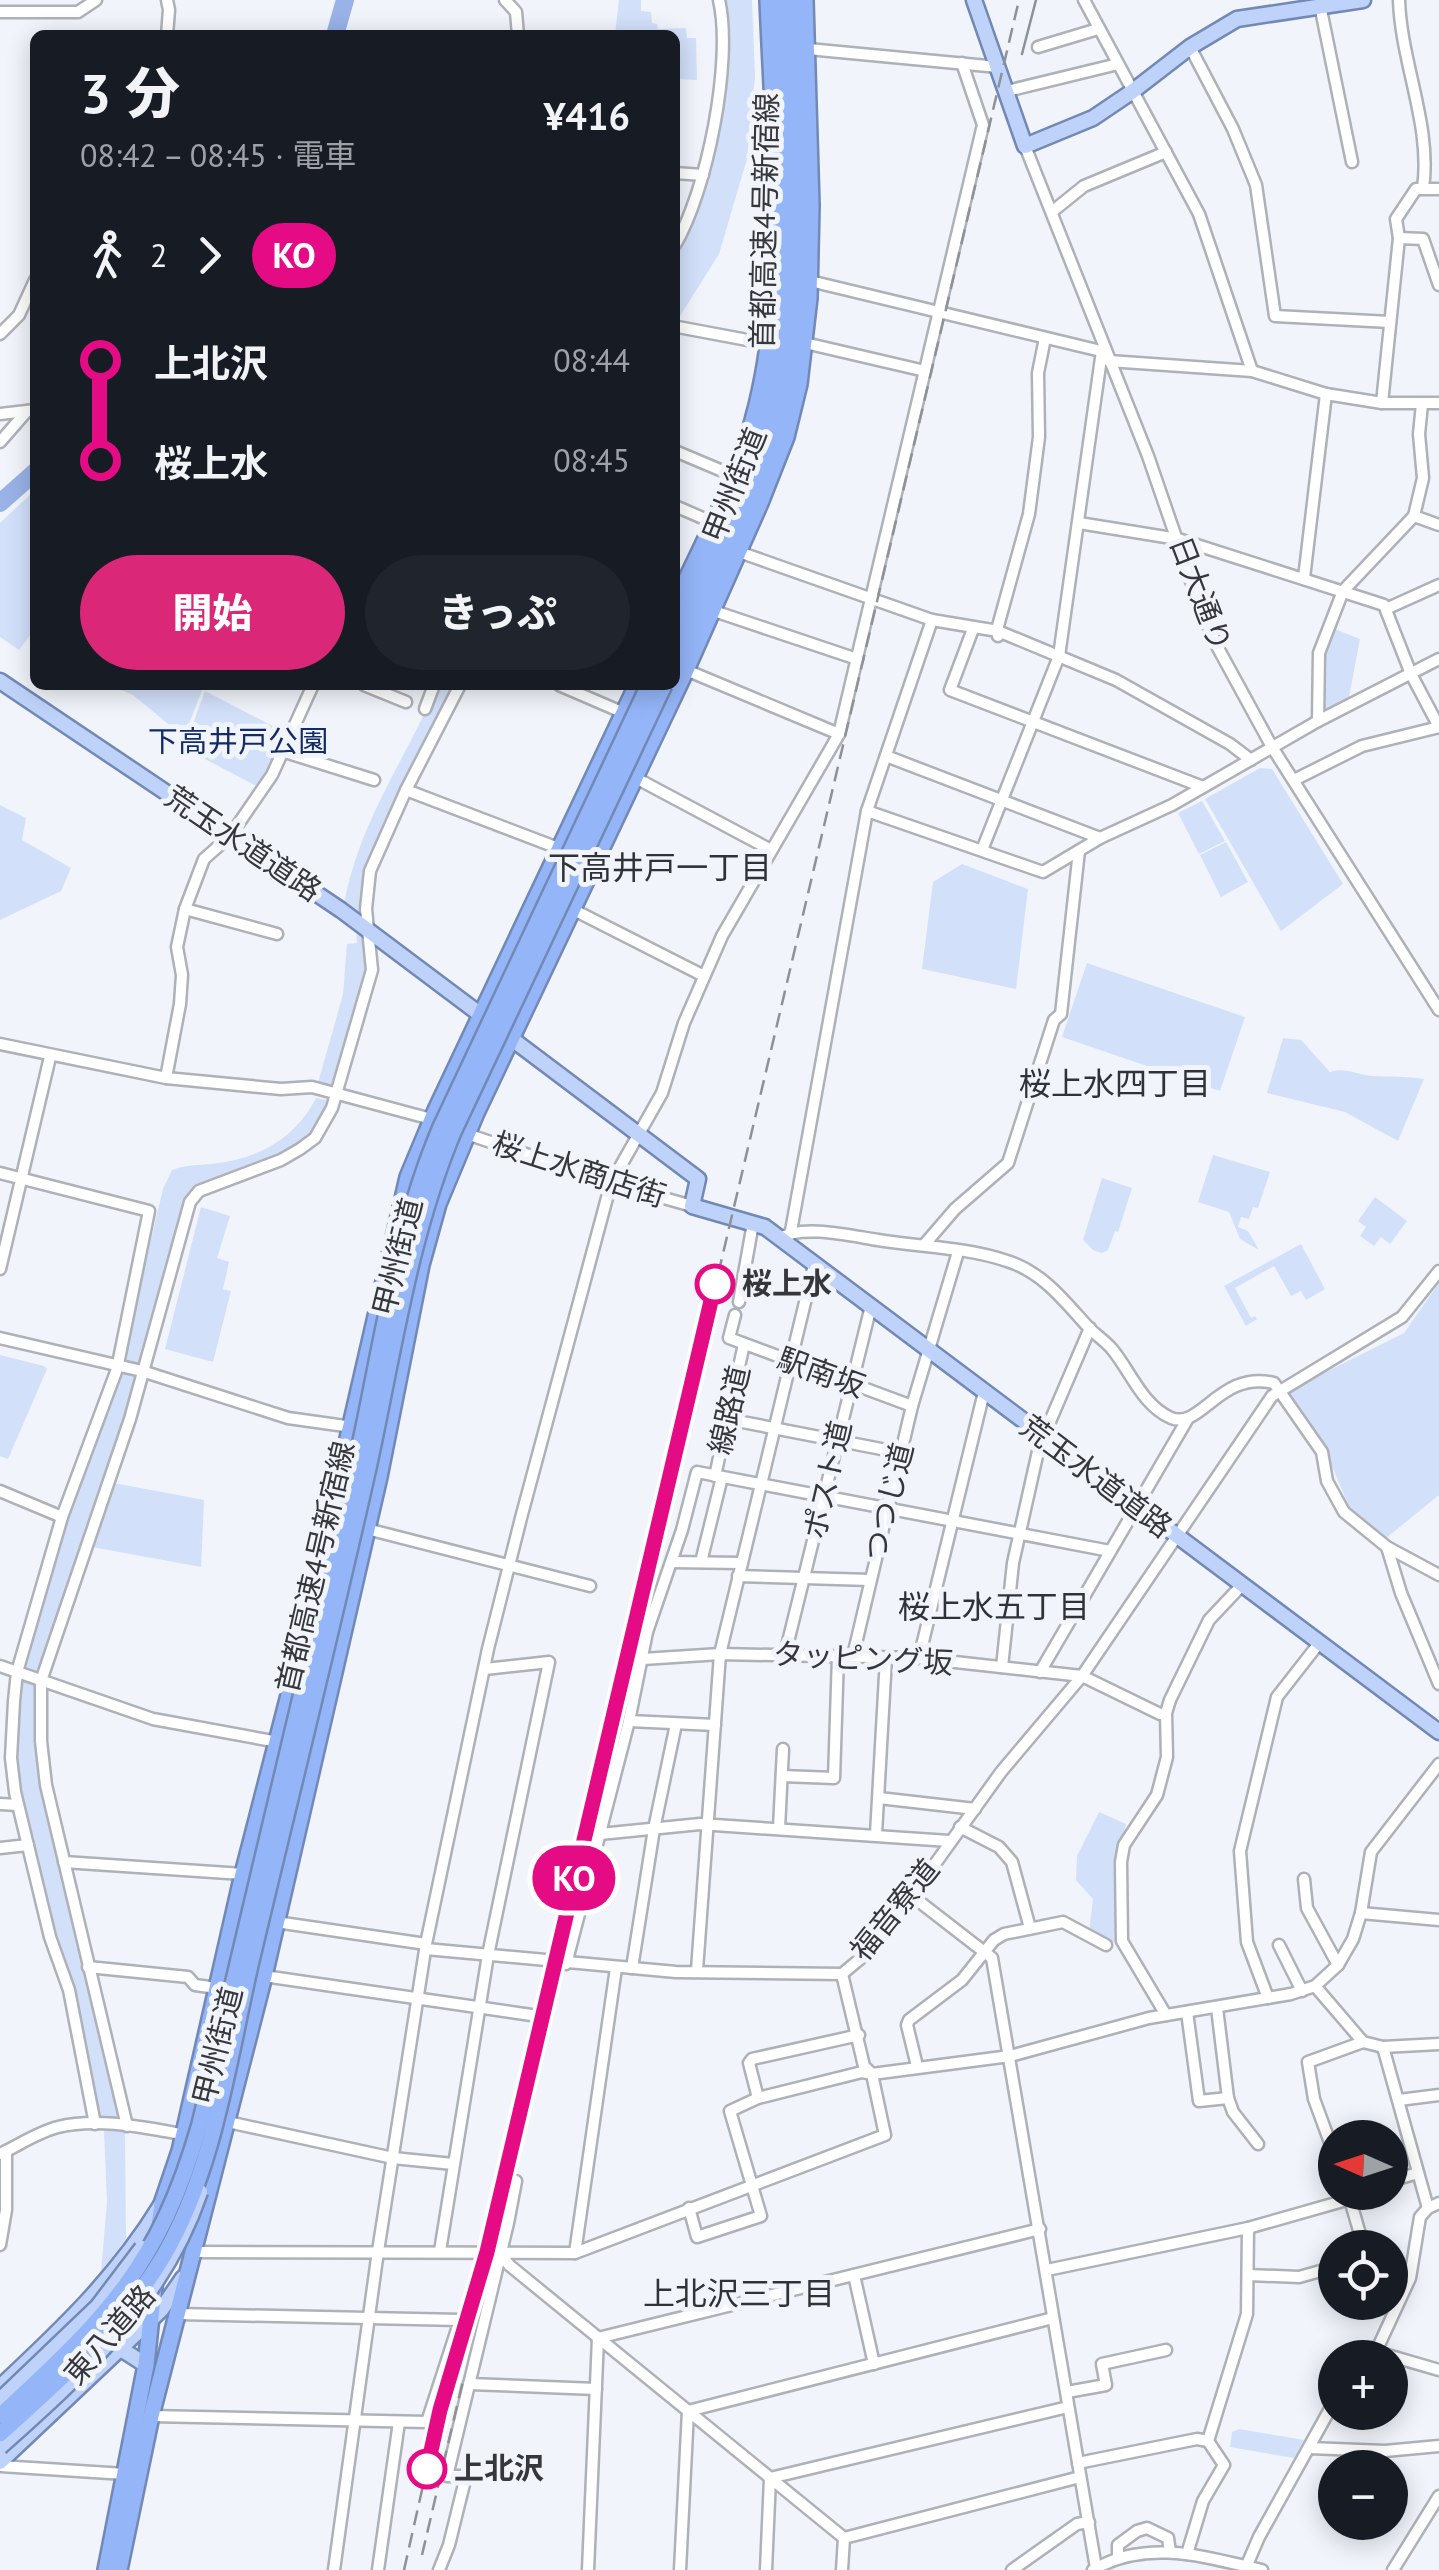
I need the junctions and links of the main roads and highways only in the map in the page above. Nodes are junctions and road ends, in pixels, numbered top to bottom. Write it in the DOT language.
graph roads {
  1 [pos="768,0"];
  2 [pos="781,0"];
  3 [pos="794,0"];
  4 [pos="804,0"];
  5 [pos="974,0"];
  6 [pos="1362,0"];
  7 [pos="1256,7"];
  8 [pos="680,586"];
  9 [pos="680,620"];
  10 [pos="680,666"];
  11 [pos="1,684"];
  12 [pos="635,690"];
  13 [pos="648,690"];
  14 [pos="662,690"];
  15 [pos="670,690"];
  16 [pos="481,1015"];
  17 [pos="512,1039"];
  18 [pos="442,1097"];
  19 [pos="476,1112"];
  20 [pos="420,1146"];
  21 [pos="455,1160"];
  22 [pos="1439,1732"];
  23 [pos="265,1792"];
  24 [pos="303,1799"];
  25 [pos="220,1992"];
  26 [pos="162,2204"];
  27 [pos="192,2258"];
  28 [pos="152,2318"];
  29 [pos="121,2348"];
  30 [pos="146,2365"];
  31 [pos="0,2387"];
  32 [pos="0,2400"];
  33 [pos="0,2416"];
  34 [pos="0,2434"];
  35 [pos="0,2447"];
  36 [pos="0,2464"];
  37 [pos="106,2570"];
  38 [pos="120,2570"];
  1 -- 8 [label="highway, 甲州街道"];
  2 -- 9 [label="highway, 首都高速4号新宿線"];
  3 -- 10 [label="highway, 首都高速4号新宿線"];
  4 -- 10 [label="highway, 甲州街道"];
  5 -- 7 [label="main road"];
  6 -- 7 [label="main road"];
  11 -- 16 [label="main road, 荒玉水道道路"];
  12 -- 16 [label="highway, 甲州街道"];
  13 -- 33 [label="highway, 首都高速4号新宿線, bridge"];
  14 -- 34 [label="highway, 首都高速4号新宿線, bridge"];
  15 -- 17 [label="highway, 甲州街道"];
  16 -- 18 [label="highway, 甲州街道"];
  17 -- 19 [label="highway, 甲州街道"];
  17 -- 22 [label="main road, 荒玉水道道路"];
  18 -- 19 [label="highway"];
  18 -- 20 [label="highway, 甲州街道"];
  19 -- 21 [label="highway, 甲州街道"];
  20 -- 21 [label="highway"];
  20 -- 23 [label="highway, 甲州街道"];
  21 -- 24 [label="highway, 甲州街道"];
  23 -- 25 [label="main road, 東八道路"];
  23 -- 25 [label="highway, 甲州街道"];
  24 -- 27 [label="highway, 甲州街道"];
  24 -- 35 [label="main road, 東八道路, bridge"];
  25 -- 26 [label="highway, 甲州街道"];
  25 -- 32 [label="main road, 東八道路, bridge"];
  26 -- 28 [label="highway, 甲州街道"];
  26 -- 31 [label="main road"];
  27 -- 28 [label="main road"];
  27 -- 38 [label="highway, 甲州街道"];
  28 -- 29 [label="main road"];
  28 -- 30 [label="highway, 甲州街道"];
  29 -- 30 [label="main road"];
  29 -- 36 [label="main road"];
  30 -- 37 [label="highway, 甲州街道"];
}
